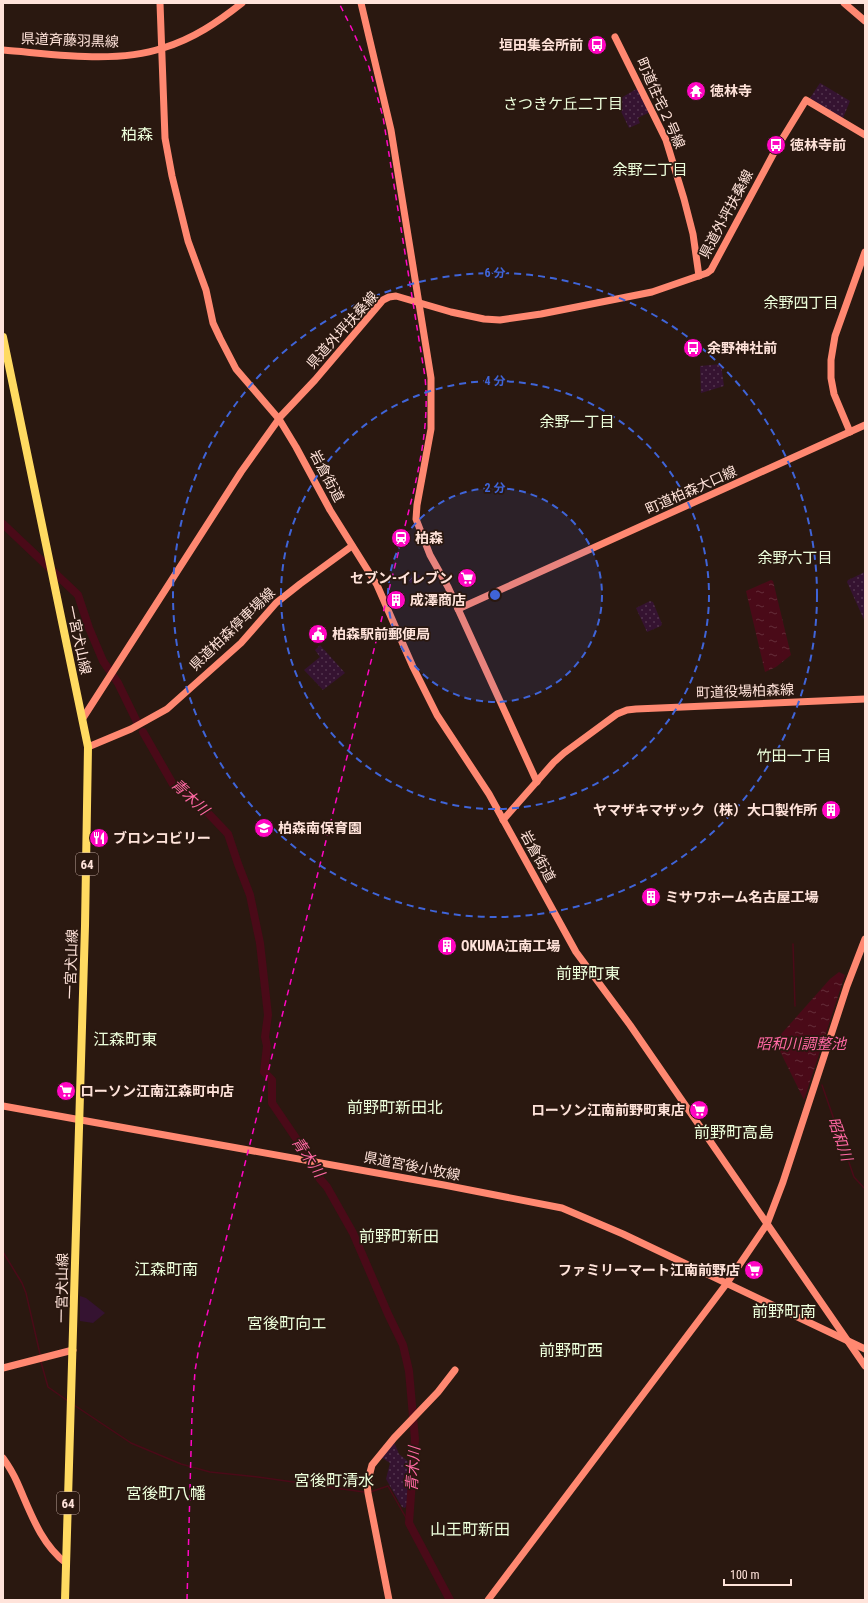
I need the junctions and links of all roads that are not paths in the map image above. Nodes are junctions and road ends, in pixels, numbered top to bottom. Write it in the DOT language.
graph roads {
  1 [pos="160,3"];
  2 [pos="242,3"];
  3 [pos="361,3"];
  4 [pos="844,3"];
  5 [pos="865,21"];
  6 [pos="615,37"];
  7 [pos="162,49"];
  8 [pos="3,50"];
  9 [pos="865,135"];
  10 [pos="865,252"];
  11 [pos="699,276"];
  12 [pos="419,303"];
  13 [pos="3,337"];
  14 [pos="279,419"];
  15 [pos="865,425"];
  16 [pos="850,432"];
  17 [pos="352,546"];
  18 [pos="458,609"];
  19 [pos="865,699"];
  20 [pos="83,718"];
  21 [pos="88,747"];
  22 [pos="537,782"];
  23 [pos="503,820"];
  24 [pos="865,939"];
  25 [pos="3,1106"];
  26 [pos="79,1119"];
  27 [pos="767,1224"];
  28 [pos="727,1283"];
  29 [pos="848,1340"];
  30 [pos="865,1349"];
  31 [pos="73,1350"];
  32 [pos="865,1366"];
  33 [pos="3,1368"];
  34 [pos="455,1370"];
  35 [pos="3,1458"];
  36 [pos="66,1562"];
  37 [pos="65,1600"];
  38 [pos="389,1600"];
  39 [pos="488,1600"];
  1 -- 7 [label="street"];
  2 -- 7 [label="street, 県道斉藤羽黒線"];
  3 -- 12 [label="street"];
  4 -- 5 [label="street"];
  6 -- 11 [label="street, 町道住宅２号線"];
  7 -- 8 [label="street, 県道斉藤羽黒線"];
  7 -- 14 [label="street"];
  9 -- 11 [label="street, 県道外坪扶桑線"];
  10 -- 16 [label="street"];
  11 -- 12 [label="street, 県道外坪扶桑線"];
  12 -- 14 [label="street, 県道外坪扶桑線"];
  12 -- 18 [label="street"];
  13 -- 20 [label="main road, 一宮犬山線 / 64"];
  14 -- 17 [label="street, 岩倉街道"];
  14 -- 20 [label="street, 県道外坪扶桑線"];
  15 -- 16 [label="street, 町道柏森大口線"];
  16 -- 18 [label="street, 町道柏森大口線"];
  17 -- 21 [label="street, 県道柏森停車場線"];
  17 -- 23 [label="street, 岩倉街道"];
  18 -- 22 [label="street"];
  19 -- 22 [label="street, 町道役場柏森線"];
  20 -- 21 [label="main road, 一宮犬山線 / 64"];
  21 -- 26 [label="main road, 一宮犬山線 / 64"];
  22 -- 23 [label="street"];
  23 -- 27 [label="street, 岩倉街道"];
  24 -- 27 [label="street"];
  25 -- 26 [label="street, 県道宮後小牧線"];
  26 -- 28 [label="street, 県道宮後小牧線"];
  26 -- 31 [label="main road, 一宮犬山線 / 64"];
  27 -- 28 [label="street"];
  27 -- 29 [label="street, 岩倉街道"];
  28 -- 29 [label="street, 県道宮後小牧線"];
  28 -- 39 [label="street"];
  29 -- 30 [label="street, 県道宮後小牧線"];
  29 -- 32 [label="street, 岩倉街道"];
  31 -- 33 [label="street"];
  31 -- 36 [label="main road, 一宮犬山線 / 64"];
  34 -- 38 [label="street"];
  35 -- 36 [label="street"];
  36 -- 37 [label="main road, 一宮犬山線 / 64"];
}
